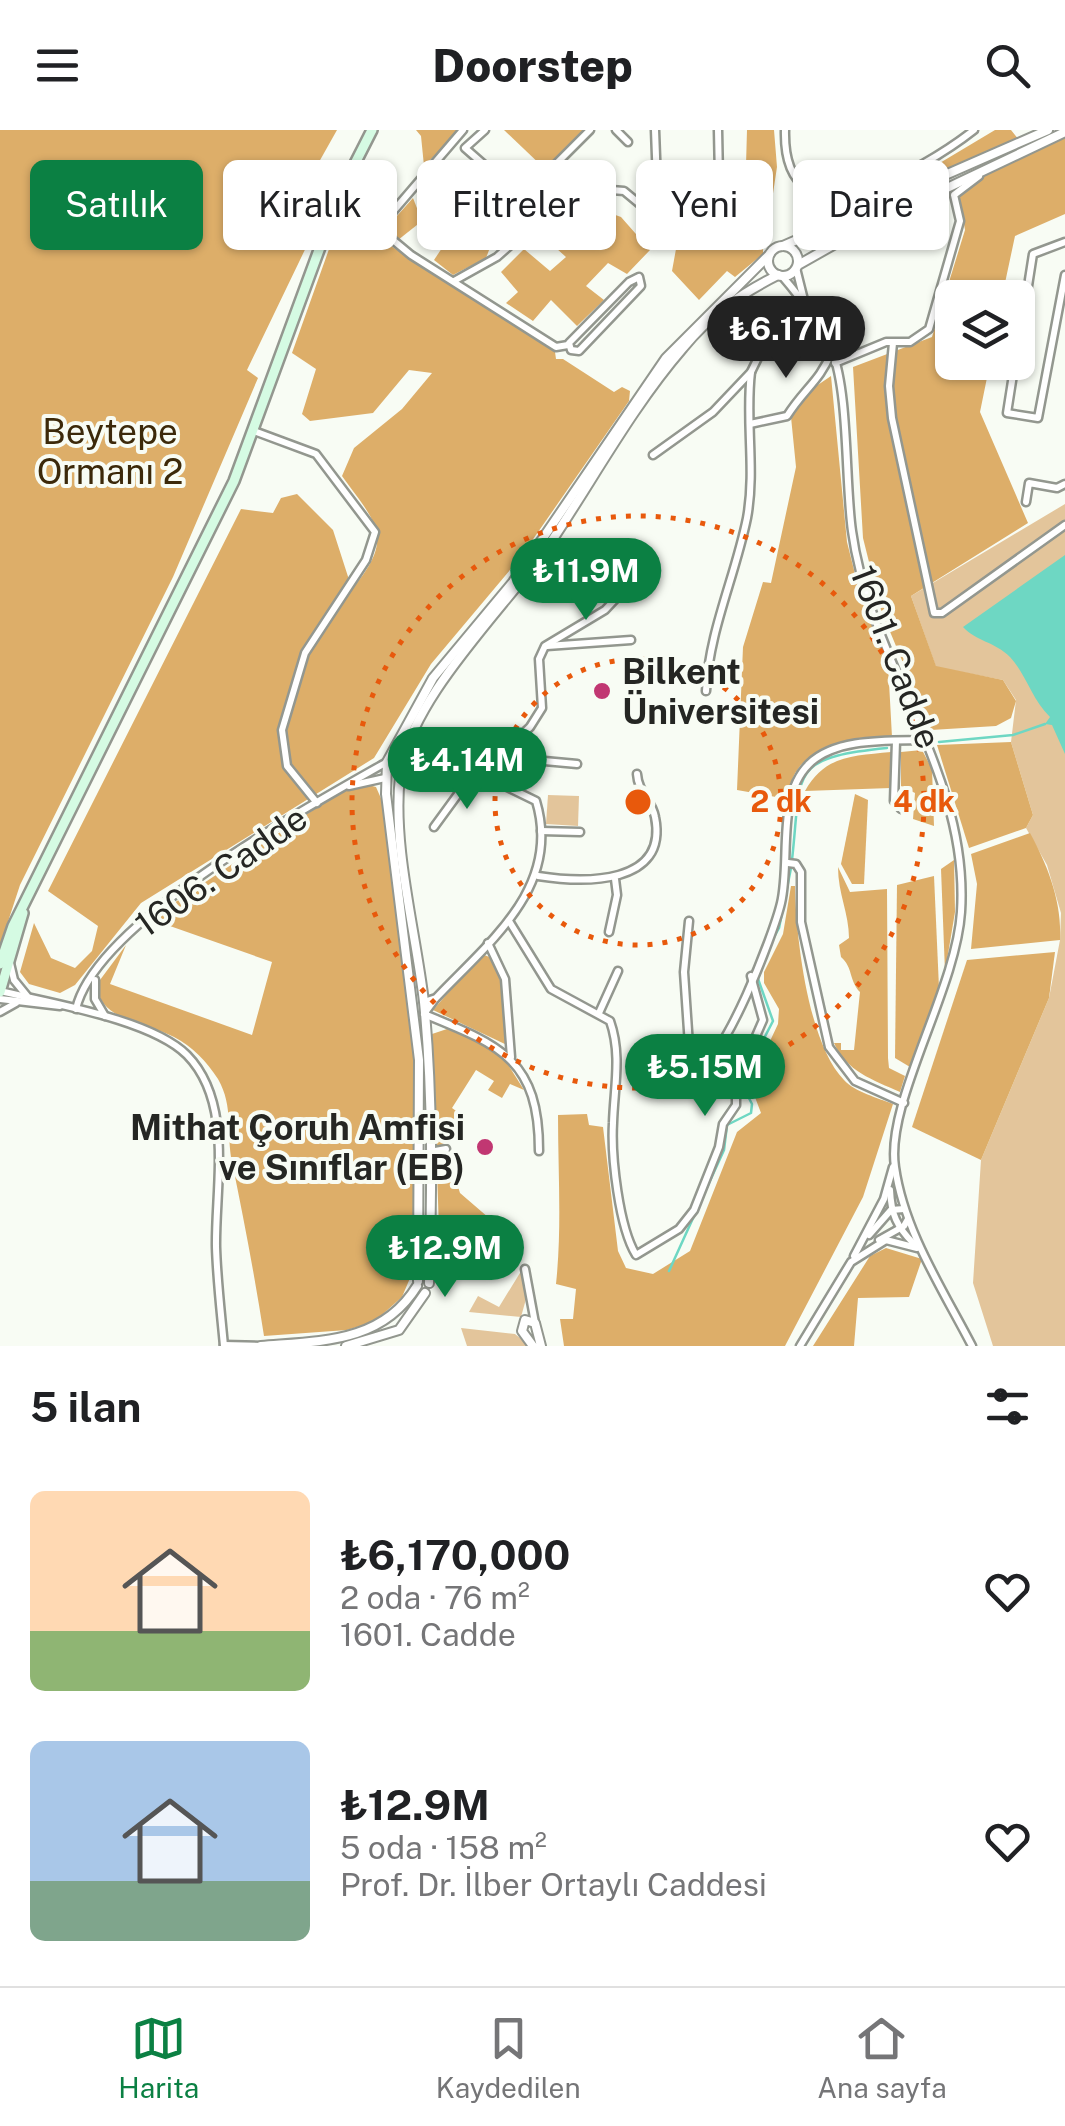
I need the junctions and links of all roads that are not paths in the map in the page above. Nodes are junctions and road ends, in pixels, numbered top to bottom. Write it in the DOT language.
graph roads {
  1 [pos="372,130"];
  2 [pos="463,130"];
  3 [pos="485,130"];
  4 [pos="590,130"];
  5 [pos="616,130"];
  6 [pos="655,130"];
  7 [pos="718,130"];
  8 [pos="786,130"];
  9 [pos="974,130"];
  10 [pos="1048,130"];
  11 [pos="1065,132"];
  12 [pos="628,142"];
  13 [pos="478,160"];
  14 [pos="560,160"];
  15 [pos="656,160"];
  16 [pos="719,160"];
  17 [pos="991,166"];
  18 [pos="949,175"];
  19 [pos="949,186"];
  20 [pos="397,207"];
  21 [pos="397,242"];
  22 [pos="793,242"];
  23 [pos="1065,242"];
  24 [pos="783,246"];
  25 [pos="505,250"];
  26 [pos="825,250"];
  27 [pos="769,255"];
  28 [pos="797,267"];
  29 [pos="780,275"];
  30 [pos="1065,275"];
  31 [pos="1029,280"];
  32 [pos="453,282"];
  33 [pos="806,306"];
  34 [pos="893,344"];
  35 [pos="568,345"];
  36 [pos="832,352"];
  37 [pos="835,363"];
  38 [pos="751,372"];
  39 [pos="1013,380"];
  40 [pos="750,424"];
  41 [pos="254,431"];
  42 [pos="652,455"];
  43 [pos="1065,484"];
  44 [pos="1026,502"];
  45 [pos="1065,525"];
  46 [pos="653,559"];
  47 [pos="630,640"];
  48 [pos="545,646"];
  49 [pos="706,691"];
  50 [pos="926,740"];
  51 [pos="896,741"];
  52 [pos="501,756"];
  53 [pos="388,762"];
  54 [pos="577,764"];
  55 [pos="400,772"];
  56 [pos="637,774"];
  57 [pos="487,777"];
  58 [pos="386,778"];
  59 [pos="342,788"];
  60 [pos="317,804"];
  61 [pos="900,809"];
  62 [pos="434,827"];
  63 [pos="540,831"];
  64 [pos="580,832"];
  65 [pos="791,863"];
  66 [pos="538,876"];
  67 [pos="615,880"];
  68 [pos="509,921"];
  69 [pos="689,921"];
  70 [pos="609,932"];
  71 [pos="488,943"];
  72 [pos="5,962"];
  73 [pos="105,962"];
  74 [pos="618,971"];
  75 [pos="752,976"];
  76 [pos="95,980"];
  77 [pos="0,993"];
  78 [pos="28,997"];
  79 [pos="18,1003"];
  80 [pos="77,1005"];
  81 [pos="61,1006"];
  82 [pos="428,1008"];
  83 [pos="0,1012"];
  84 [pos="412,1013"];
  85 [pos="600,1013"];
  86 [pos="106,1016"];
  87 [pos="446,1024"];
  88 [pos="425,1034"];
  89 [pos="511,1057"];
  90 [pos="905,1103"];
  91 [pos="446,1149"];
  92 [pos="538,1151"];
  93 [pos="426,1152"];
  94 [pos="894,1164"];
  95 [pos="890,1182"];
  96 [pos="426,1205"];
  97 [pos="891,1210"];
  98 [pos="907,1214"];
  99 [pos="898,1229"];
  100 [pos="866,1245"];
  101 [pos="917,1248"];
  102 [pos="925,1256"];
  103 [pos="526,1269"];
  104 [pos="418,1284"];
  105 [pos="427,1288"];
  106 [pos="532,1324"];
  107 [pos="527,1335"];
  108 [pos="224,1345"];
  109 [pos="262,1346"];
  110 [pos="346,1346"];
  111 [pos="533,1346"];
  112 [pos="541,1346"];
  113 [pos="800,1346"];
  114 [pos="972,1346"];
  1 -- 41 [label="main road"];
  2 -- 20 [label="street"];
  3 -- 13 [label="street"];
  4 -- 14 [label="street"];
  5 -- 12 [label="street"];
  6 -- 15 [label="street"];
  7 -- 16 [label="street"];
  8 -- 9 [label="street"];
  10 -- 18 [label="street"];
  11 -- 17 [label="street"];
  17 -- 19 [label="street"];
  17 -- 34 [label="street"];
  21 -- 32 [label="street"];
  22 -- 24 [label="street"];
  23 -- 31 [label="street"];
  24 -- 27 [label="street"];
  24 -- 28 [label="street"];
  25 -- 32 [label="street"];
  26 -- 28 [label="street"];
  27 -- 29 [label="street"];
  27 -- 53 [label="street"];
  28 -- 29 [label="street"];
  28 -- 33 [label="street, 1601. Cadde"];
  29 -- 33 [label="street, 1601. Cadde"];
  29 -- 55 [label="street"];
  30 -- 39 [label="street"];
  32 -- 35 [label="street"];
  33 -- 36 [label="street, 1601. Cadde"];
  33 -- 38 [label="street"];
  34 -- 37 [label="street"];
  34 -- 45 [label="street"];
  35 -- 35 [label="street"];
  36 -- 37 [label="street, 1601. Cadde"];
  36 -- 40 [label="street"];
  37 -- 50 [label="street, 1601. Cadde"];
  38 -- 40 [label="street"];
  38 -- 42 [label="street"];
  40 -- 49 [label="street"];
  41 -- 60 [label="street"];
  41 -- 72 [label="main road"];
  43 -- 44 [label="street"];
  46 -- 48 [label="street"];
  47 -- 48 [label="street"];
  48 -- 52 [label="street"];
  50 -- 51 [label="street"];
  50 -- 90 [label="street, 1601. Cadde"];
  51 -- 61 [label="street"];
  51 -- 65 [label="street"];
  52 -- 54 [label="street"];
  52 -- 57 [label="street"];
  53 -- 55 [label="street"];
  53 -- 58 [label="street"];
  53 -- 59 [label="street, 1606. Cadde"];
  55 -- 58 [label="street"];
  55 -- 82 [label="street"];
  56 -- 67 [label="street"];
  57 -- 62 [label="street"];
  57 -- 63 [label="street"];
  58 -- 59 [label="street, 1606. Cadde"];
  58 -- 84 [label="street"];
  59 -- 60 [label="street, 1606. Cadde"];
  60 -- 73 [label="street, 1606. Cadde"];
  63 -- 64 [label="street"];
  63 -- 66 [label="street"];
  65 -- 75 [label="street"];
  65 -- 90 [label="street"];
  66 -- 67 [label="street"];
  66 -- 68 [label="street"];
  67 -- 70 [label="street"];
  68 -- 71 [label="street"];
  68 -- 85 [label="street"];
  69 -- 75 [label="street"];
  71 -- 82 [label="street"];
  71 -- 89 [label="street"];
  72 -- 77 [label="main road"];
  72 -- 78 [label="street"];
  73 -- 76 [label="street, 1606. Cadde"];
  73 -- 80 [label="street, 1606. Cadde"];
  74 -- 85 [label="street"];
  75 -- 85 [label="street"];
  76 -- 80 [label="street, 1606. Cadde"];
  76 -- 86 [label="street"];
  77 -- 78 [label="street"];
  77 -- 79 [label="street"];
  78 -- 81 [label="street"];
  79 -- 81 [label="street"];
  79 -- 83 [label="street"];
  80 -- 81 [label="street"];
  80 -- 86 [label="street"];
  82 -- 84 [label="street"];
  82 -- 87 [label="street"];
  82 -- 88 [label="street"];
  84 -- 93 [label="street"];
  86 -- 108 [label="street"];
  87 -- 88 [label="street"];
  87 -- 89 [label="street"];
  88 -- 93 [label="street"];
  89 -- 92 [label="street"];
  90 -- 94 [label="street, 1601. Cadde"];
  91 -- 93 [label="street"];
  93 -- 96 [label="street"];
  94 -- 95 [label="street"];
  94 -- 98 [label="street, 1601. Cadde"];
  95 -- 97 [label="street"];
  95 -- 100 [label="street"];
  96 -- 104 [label="street"];
  96 -- 105 [label="street"];
  97 -- 98 [label="street"];
  97 -- 99 [label="street"];
  97 -- 100 [label="street"];
  98 -- 99 [label="street"];
  98 -- 102 [label="street, 1601. Cadde"];
  99 -- 100 [label="street"];
  99 -- 101 [label="street"];
  100 -- 101 [label="street"];
  100 -- 113 [label="street"];
  101 -- 102 [label="street"];
  102 -- 114 [label="street, 1601. Cadde"];
  103 -- 106 [label="street"];
  104 -- 105 [label="street"];
  104 -- 109 [label="street"];
  105 -- 110 [label="street"];
  106 -- 107 [label="street"];
  106 -- 107 [label="street"];
  106 -- 112 [label="street"];
  107 -- 111 [label="street"];
  108 -- 109 [label="street"];
}
